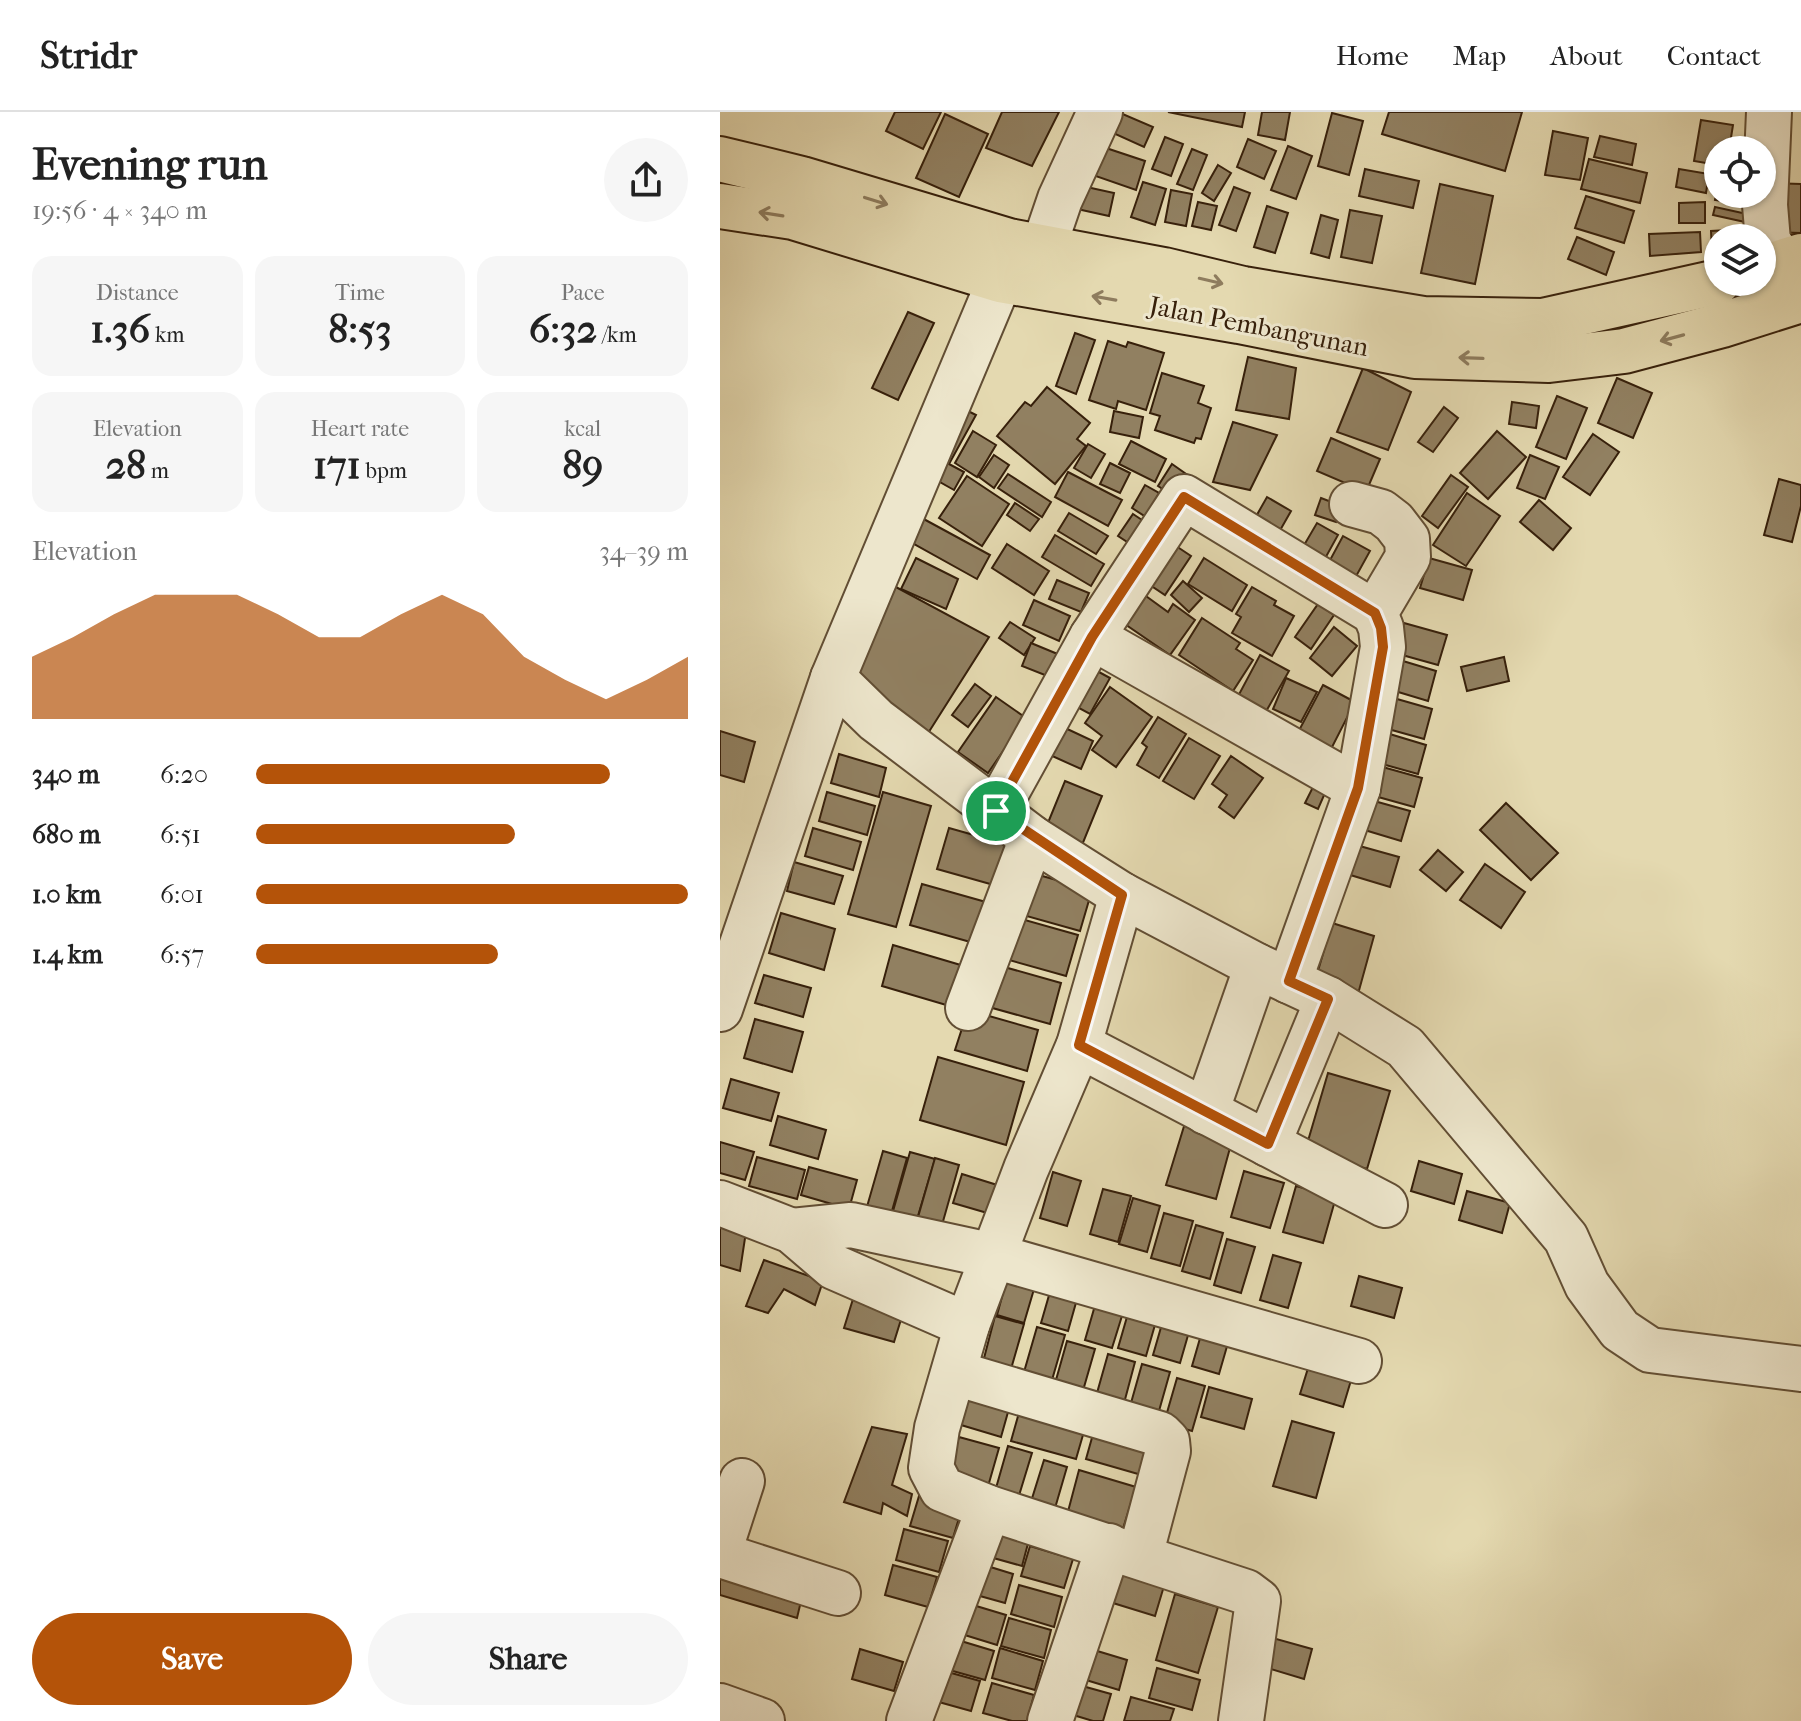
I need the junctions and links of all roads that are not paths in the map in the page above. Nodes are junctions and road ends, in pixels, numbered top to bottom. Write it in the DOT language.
graph roads {
  1 [pos="1100,112"];
  2 [pos="1769,112"];
  3 [pos="720,159"];
  4 [pos="818,204"];
  5 [pos="720,206"];
  6 [pos="1782,262"];
  7 [pos="1023,264"];
  8 [pos="1704,285"];
  9 [pos="1711,296"];
  10 [pos="1801,300"];
  11 [pos="1714,327"];
  12 [pos="1352,504"];
  13 [pos="1375,613"];
  14 [pos="1092,637"];
  15 [pos="833,678"];
  16 [pos="1358,788"];
  17 [pos="996,811"];
  18 [pos="1032,838"];
  19 [pos="1122,895"];
  20 [pos="1291,982"];
  21 [pos="968,1008"];
  22 [pos="720,1009"];
  23 [pos="1079,1045"];
  24 [pos="1206,1112"];
  25 [pos="1268,1144"];
  26 [pos="720,1203"];
  27 [pos="1385,1205"];
  28 [pos="792,1231"];
  29 [pos="994,1256"];
  30 [pos="967,1325"];
  31 [pos="1359,1361"];
  32 [pos="1801,1369"];
  33 [pos="955,1373"];
  34 [pos="742,1481"];
  35 [pos="989,1508"];
  36 [pos="720,1549"];
  37 [pos="1125,1551"];
  38 [pos="720,1555"];
  39 [pos="838,1593"];
  40 [pos="720,1706"];
  41 [pos="762,1721"];
  42 [pos="909,1721"];
  43 [pos="1050,1721"];
  44 [pos="1241,1721"];
  1 -- 7 [label="street"];
  2 -- 6 [label="street"];
  3 -- 4 [label="main road, Jalan Pembangunan"];
  4 -- 5 [label="main road, Jalan Pembangunan, one-way"];
  4 -- 7 [label="main road, Jalan Pembangunan"];
  7 -- 8 [label="main road, Jalan Pembangunan, one-way"];
  11 -- 7 [label="main road, Jalan Pembangunan, one-way"];
  7 -- 15 [label="street"];
  9 -- 11 [label="main road"];
  10 -- 11 [label="main road, Jalan Pembangunan"];
  12 -- 13 [label="street"];
  13 -- 14 [label="street"];
  13 -- 16 [label="street"];
  14 -- 16 [label="street"];
  14 -- 17 [label="street"];
  15 -- 17 [label="street"];
  15 -- 22 [label="street"];
  16 -- 20 [label="street"];
  17 -- 18 [label="street"];
  18 -- 19 [label="street"];
  18 -- 21 [label="street"];
  19 -- 20 [label="street"];
  19 -- 23 [label="street"];
  20 -- 24 [label="street"];
  20 -- 25 [label="street"];
  20 -- 32 [label="street"];
  23 -- 24 [label="street"];
  23 -- 29 [label="street"];
  24 -- 25 [label="street"];
  25 -- 27 [label="street"];
  26 -- 28 [label="street"];
  28 -- 29 [label="street"];
  28 -- 30 [label="street"];
  29 -- 30 [label="street"];
  29 -- 31 [label="street"];
  30 -- 33 [label="street"];
  33 -- 35 [label="street"];
  33 -- 37 [label="street"];
  34 -- 36 [label="street"];
  35 -- 37 [label="street"];
  35 -- 42 [label="street"];
  37 -- 43 [label="street"];
  37 -- 44 [label="street"];
  38 -- 39 [label="street"];
  40 -- 41 [label="street"];
}
